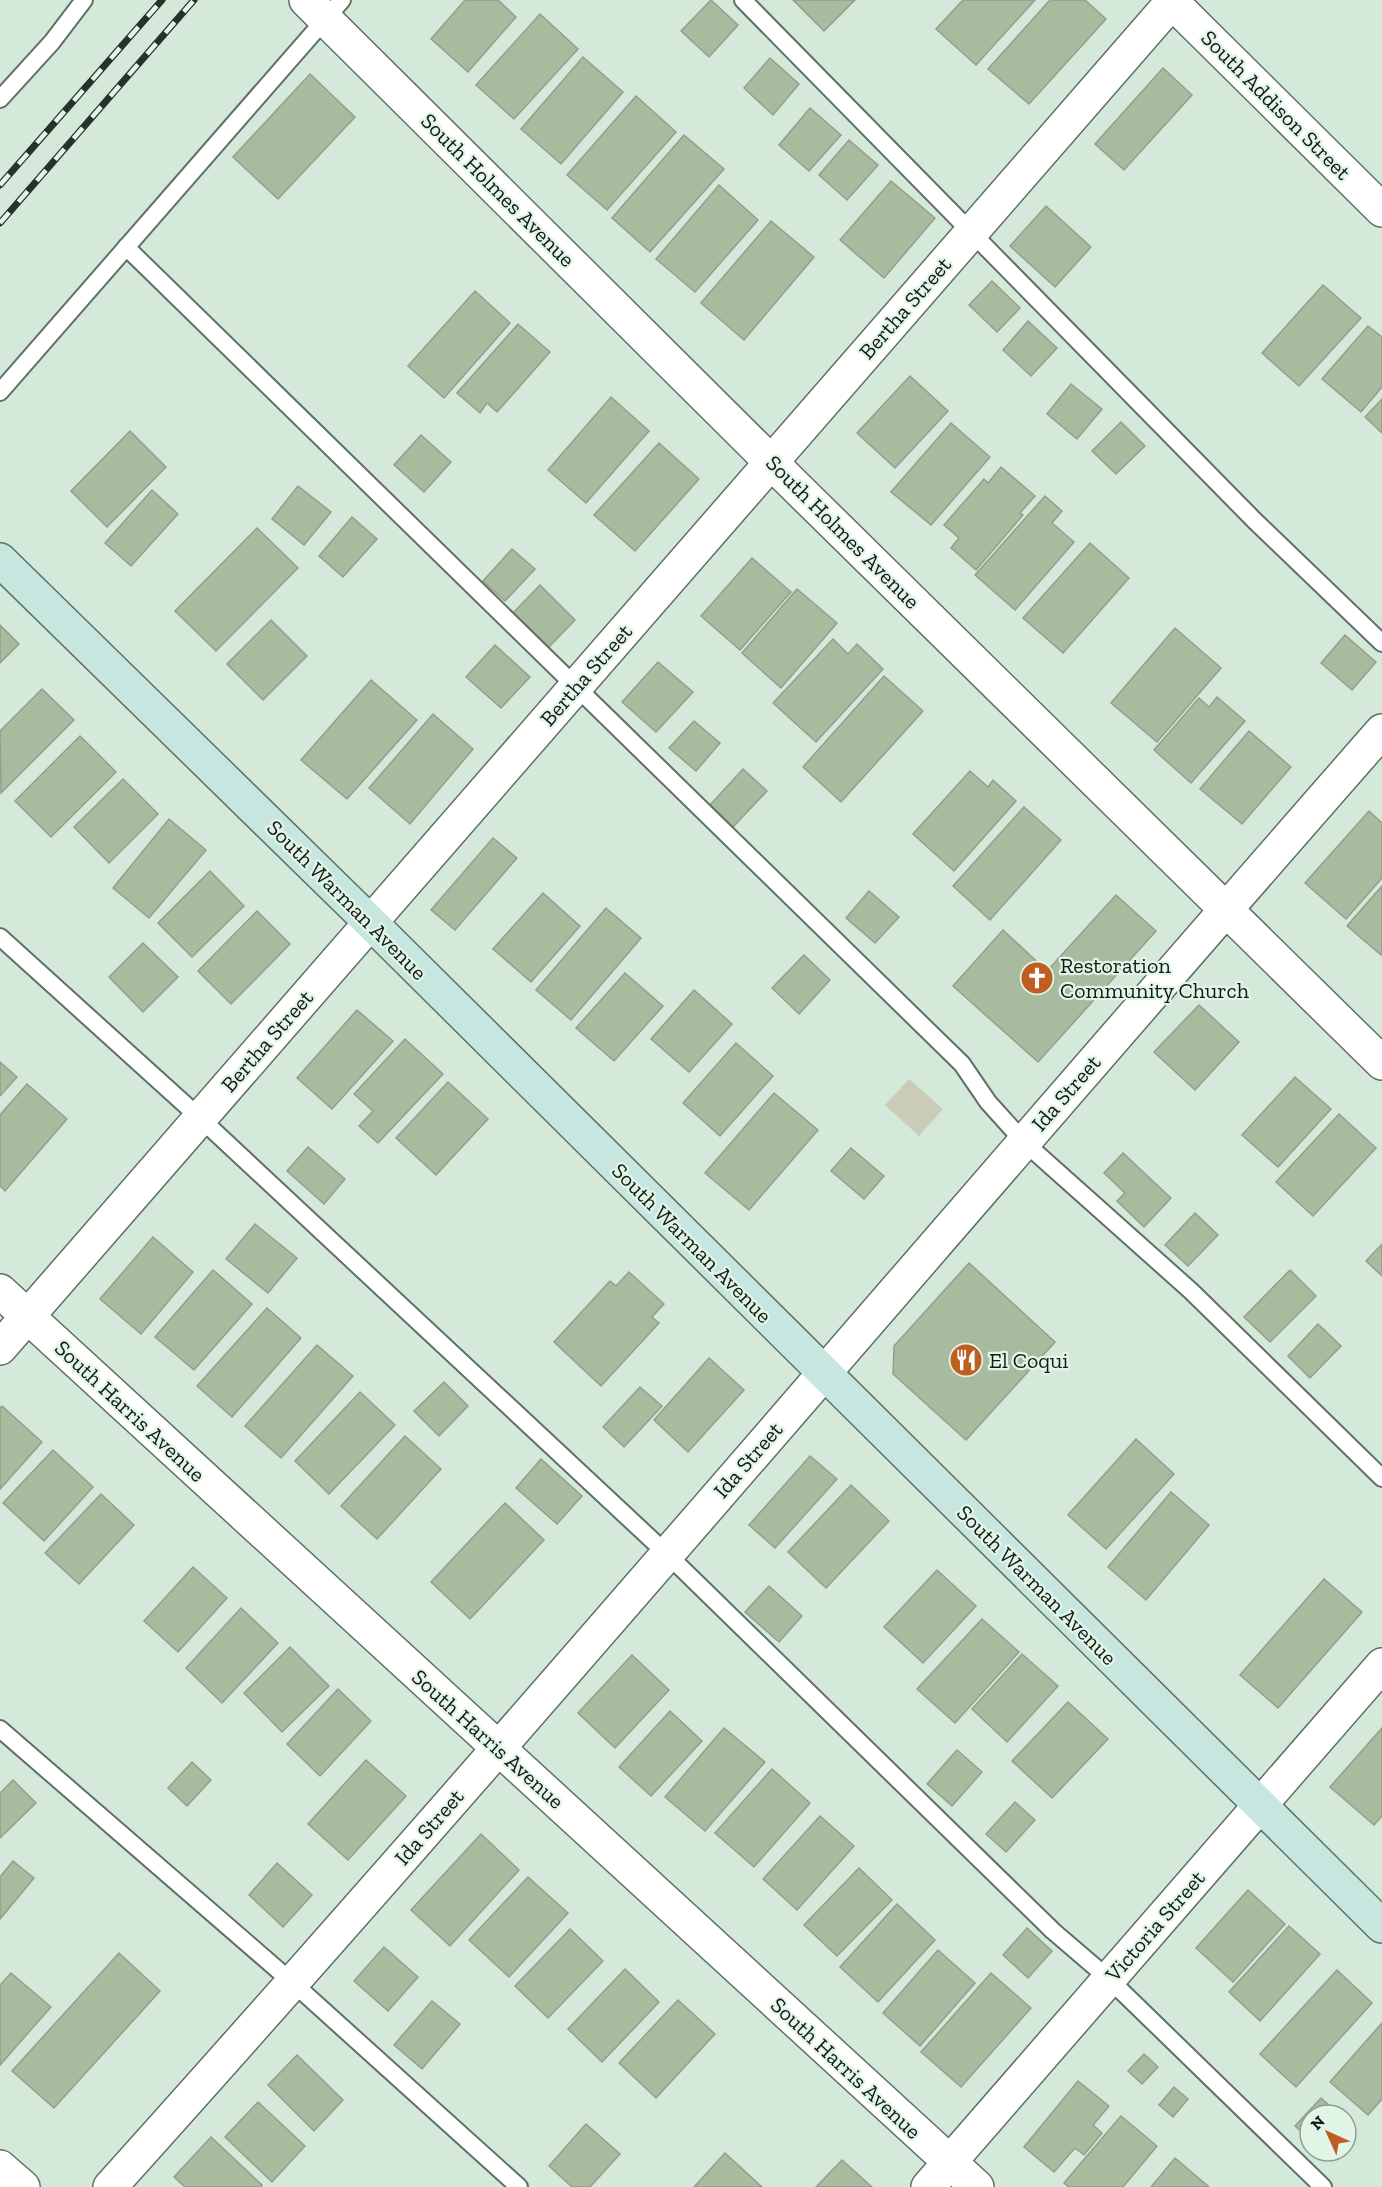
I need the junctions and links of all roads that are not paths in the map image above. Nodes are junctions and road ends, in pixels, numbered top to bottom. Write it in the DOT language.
graph roads {
  1 [pos="84,0"];
  2 [pos="743,0"];
  3 [pos="1171,1"];
  4 [pos="324,6"];
  5 [pos="0,99"];
  6 [pos="1382,210"];
  7 [pos="972,231"];
  8 [pos="126,247"];
  9 [pos="0,392"];
  10 [pos="772,462"];
  11 [pos="0,560"];
  12 [pos="1382,643"];
  13 [pos="575,687"];
  14 [pos="1382,731"];
  15 [pos="1225,908"];
  16 [pos="370,922"];
  17 [pos="0,937"];
  18 [pos="1382,1063"];
  19 [pos="200,1118"];
  20 [pos="1024,1142"];
  21 [pos="0,1291"];
  22 [pos="27,1317"];
  23 [pos="0,1348"];
  24 [pos="824,1374"];
  25 [pos="1382,1478"];
  26 [pos="666,1554"];
  27 [pos="1382,1665"];
  28 [pos="0,1729"];
  29 [pos="498,1748"];
  30 [pos="1260,1805"];
  31 [pos="1382,1926"];
  32 [pos="1109,1979"];
  33 [pos="293,1983"];
  34 [pos="950,2162"];
  35 [pos="0,2167"];
  36 [pos="22,2187"];
  37 [pos="110,2187"];
  38 [pos="519,2187"];
  39 [pos="928,2187"];
  40 [pos="977,2187"];
  41 [pos="1323,2187"];
  1 -- 5 [label="lane"];
  2 -- 7 [label="lane"];
  3 -- 6 [label="street, South Addison Street"];
  3 -- 7 [label="street, Bertha Street"];
  4 -- 8 [label="lane"];
  4 -- 10 [label="street, South Holmes Avenue"];
  7 -- 10 [label="street, Bertha Street"];
  7 -- 12 [label="lane"];
  8 -- 9 [label="lane"];
  8 -- 13 [label="lane"];
  10 -- 13 [label="street, Bertha Street"];
  10 -- 15 [label="street, South Holmes Avenue"];
  11 -- 16 [label="main road, South Warman Avenue"];
  13 -- 16 [label="street, Bertha Street"];
  13 -- 20 [label="lane"];
  14 -- 15 [label="street, Ida Street"];
  15 -- 18 [label="street, South Holmes Avenue"];
  15 -- 20 [label="street, Ida Street"];
  16 -- 19 [label="street, Bertha Street"];
  16 -- 24 [label="main road, South Warman Avenue"];
  17 -- 19 [label="lane"];
  19 -- 22 [label="street, Bertha Street"];
  19 -- 26 [label="lane"];
  20 -- 24 [label="street, Ida Street"];
  20 -- 25 [label="lane"];
  21 -- 22 [label="street, South Harris Avenue"];
  22 -- 23 [label="street, Bertha Street"];
  22 -- 29 [label="street, South Harris Avenue"];
  24 -- 26 [label="street, Ida Street"];
  24 -- 30 [label="main road, South Warman Avenue"];
  26 -- 29 [label="street, Ida Street"];
  26 -- 32 [label="lane"];
  27 -- 30 [label="street, Victoria Street"];
  28 -- 33 [label="lane"];
  29 -- 33 [label="street, Ida Street"];
  29 -- 34 [label="street, South Harris Avenue"];
  30 -- 31 [label="main road, South Warman Avenue"];
  30 -- 32 [label="street, Victoria Street"];
  32 -- 34 [label="street, Victoria Street"];
  32 -- 41 [label="lane"];
  33 -- 37 [label="street, Ida Street"];
  33 -- 38 [label="lane"];
  34 -- 39 [label="street, Victoria Street"];
  34 -- 40 [label="street, South Harris Avenue"];
  35 -- 36 [label="street"];
}
